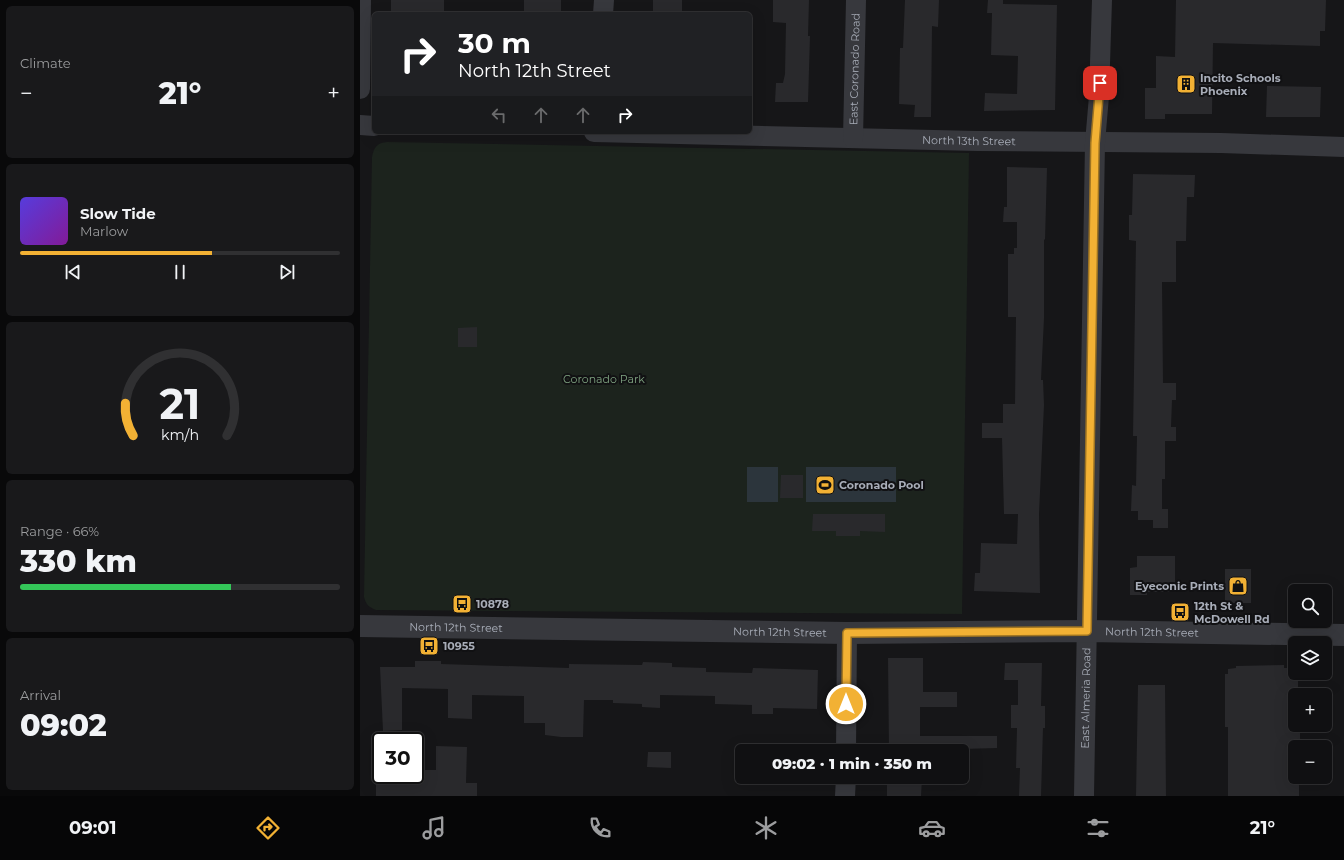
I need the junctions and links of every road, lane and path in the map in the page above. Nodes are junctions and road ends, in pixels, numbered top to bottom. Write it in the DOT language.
graph roads {
  1 [pos="361,0"];
  2 [pos="604,0"];
  3 [pos="856,0"];
  4 [pos="1102,0"];
  5 [pos="603,12"];
  6 [pos="360,89"];
  7 [pos="360,126"];
  8 [pos="372,126"];
  9 [pos="684,134"];
  10 [pos="853,138"];
  11 [pos="1095,143"];
  12 [pos="1344,147"];
  13 [pos="360,626"];
  14 [pos="1087,631"];
  15 [pos="847,633"];
  16 [pos="1344,635"];
  17 [pos="846,744"];
  18 [pos="846,784"];
  19 [pos="846,796"];
  20 [pos="1084,796"];
  1 -- 6 [label="street"];
  2 -- 5 [label="street"];
  3 -- 10 [label="street, East Coronado Road"];
  4 -- 11 [label="street, East Almeria Road"];
  7 -- 8 [label="street"];
  9 -- 10 [label="street, North 13th Street"];
  10 -- 11 [label="street, North 13th Street"];
  11 -- 12 [label="street, North 13th Street"];
  11 -- 14 [label="street, East Almeria Road"];
  13 -- 15 [label="street, North 12th Street"];
  14 -- 15 [label="street, North 12th Street"];
  14 -- 16 [label="street, North 12th Street"];
  14 -- 20 [label="street, East Almeria Road"];
  15 -- 17 [label="street"];
  18 -- 19 [label="street"];
}
